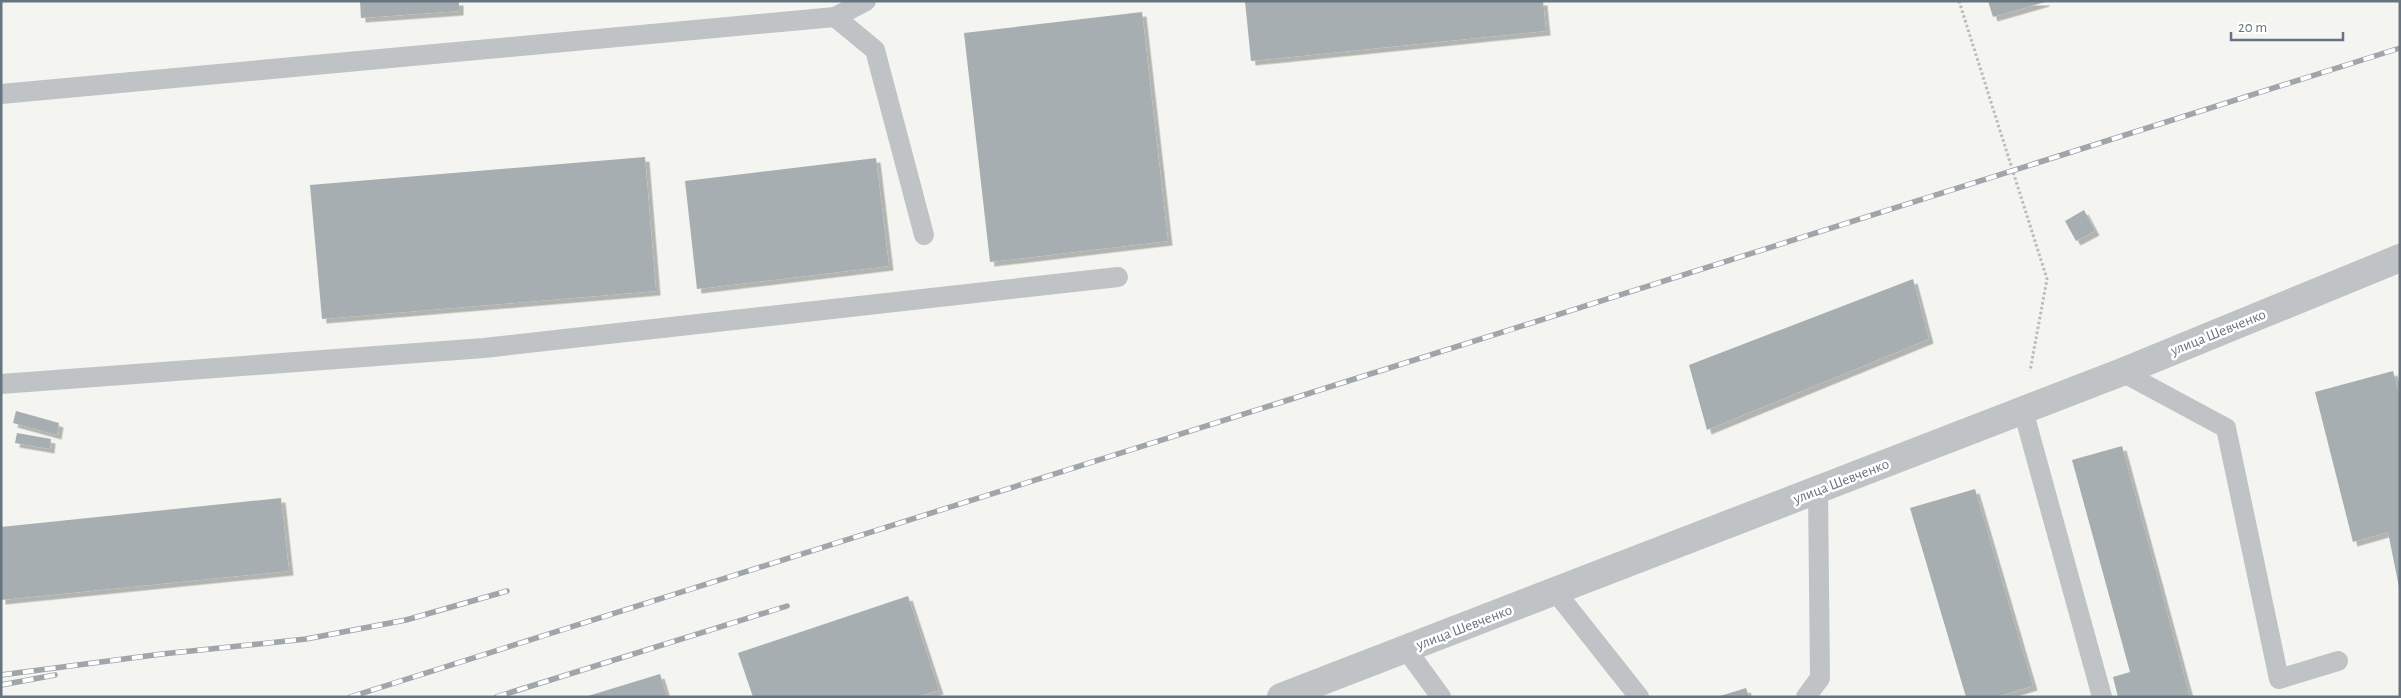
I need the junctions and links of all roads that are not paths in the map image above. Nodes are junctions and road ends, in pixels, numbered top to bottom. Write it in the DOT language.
graph roads {
  1 [pos="866,1"];
  2 [pos="835,17"];
  3 [pos="1,94"];
  4 [pos="924,234"];
  5 [pos="2400,258"];
  6 [pos="1118,277"];
  7 [pos="2122,372"];
  8 [pos="1,384"];
  9 [pos="2023,410"];
  10 [pos="1818,490"];
  11 [pos="1555,591"];
  12 [pos="1406,649"];
  13 [pos="2338,661"];
  14 [pos="1280,697"];
  15 [pos="1441,697"];
  16 [pos="1639,697"];
  17 [pos="1806,697"];
  18 [pos="2102,697"];
  1 -- 2 [label="lane"];
  2 -- 3 [label="lane"];
  2 -- 4 [label="lane"];
  5 -- 7 [label="street, улица Шевченко"];
  6 -- 8 [label="lane"];
  7 -- 9 [label="street, улица Шевченко"];
  7 -- 13 [label="lane"];
  9 -- 10 [label="street, улица Шевченко"];
  9 -- 18 [label="lane"];
  10 -- 11 [label="street, улица Шевченко"];
  10 -- 17 [label="lane"];
  11 -- 12 [label="street, улица Шевченко"];
  11 -- 16 [label="lane"];
  12 -- 14 [label="street, улица Шевченко"];
  12 -- 15 [label="lane"];
}
